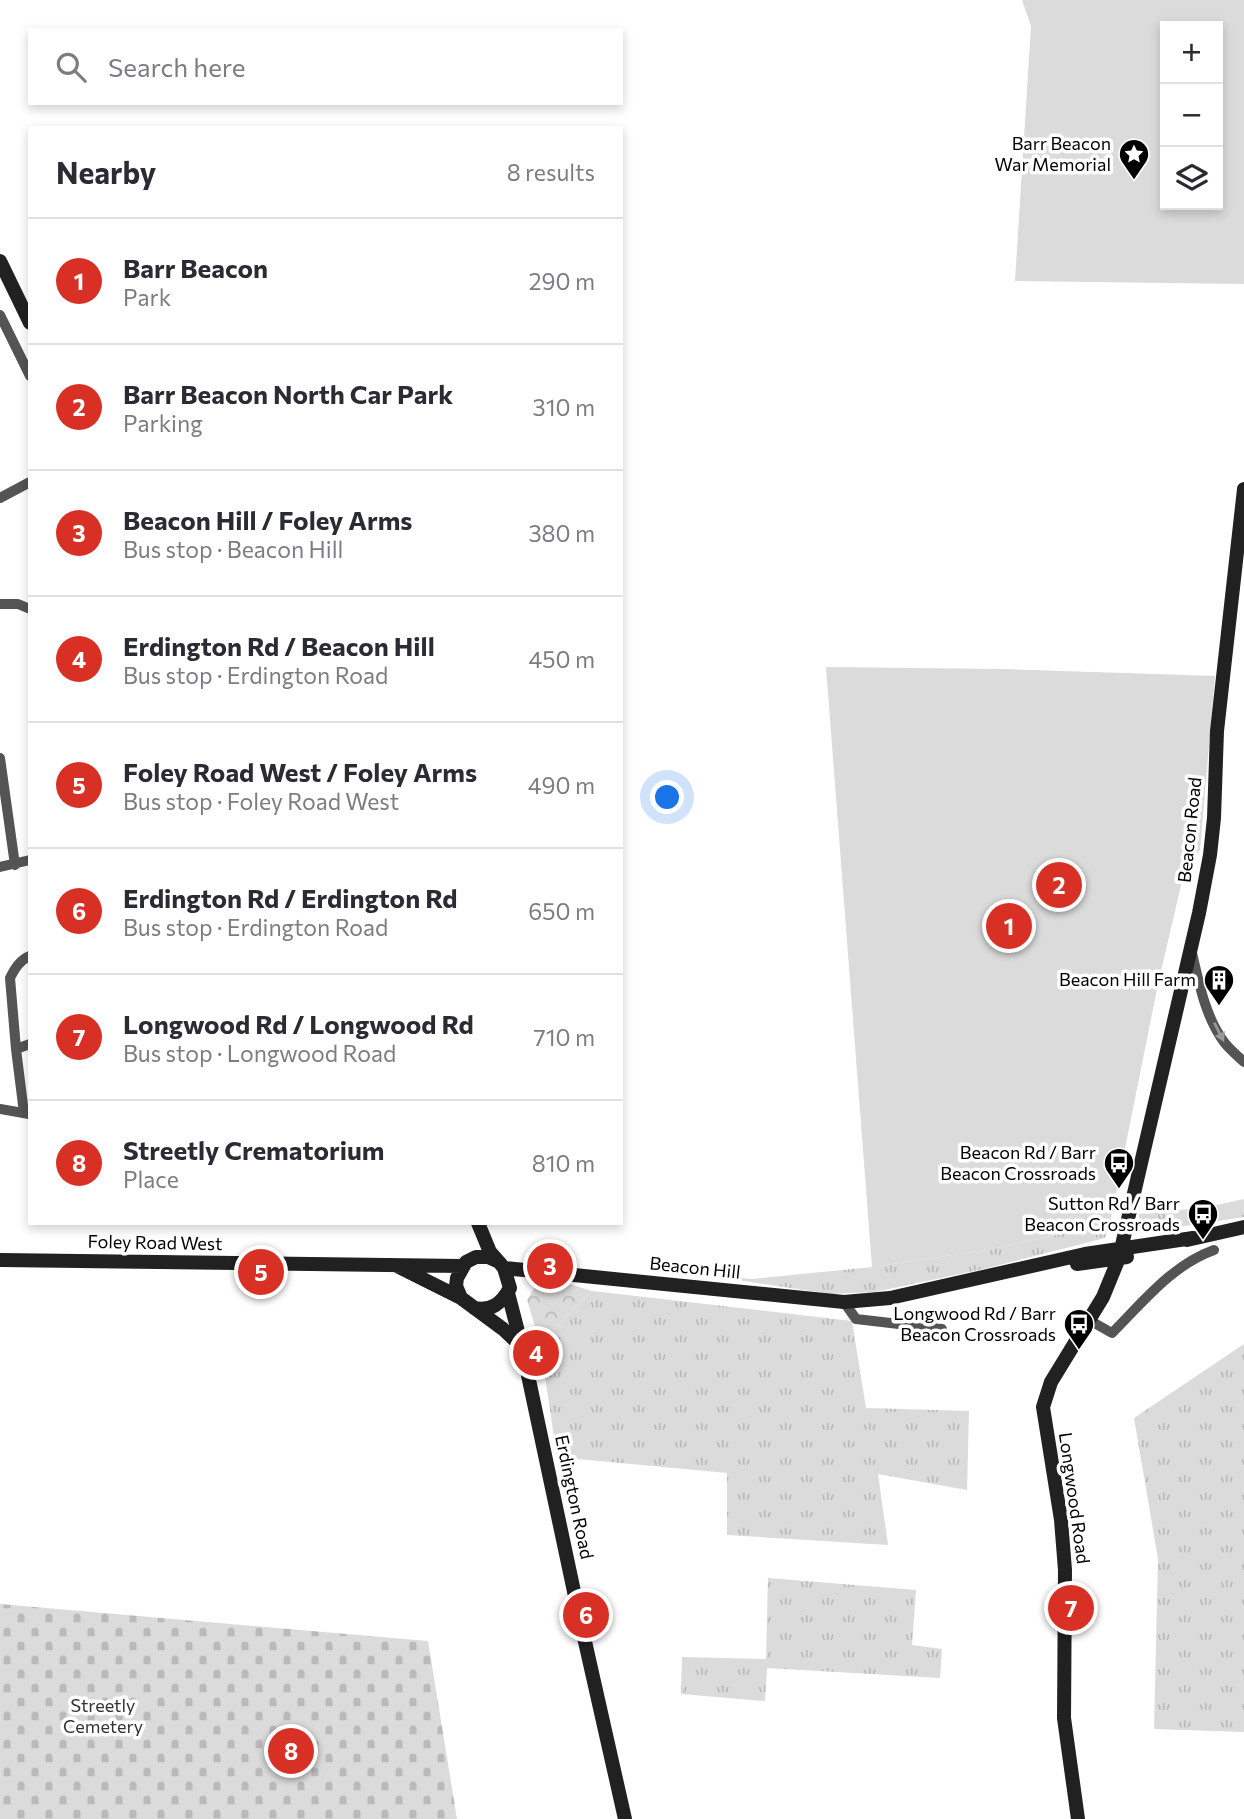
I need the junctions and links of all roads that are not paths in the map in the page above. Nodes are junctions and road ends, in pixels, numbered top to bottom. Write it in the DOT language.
graph roads {
  1 [pos="0,261"];
  2 [pos="0,315"];
  3 [pos="28,319"];
  4 [pos="28,372"];
  5 [pos="28,483"];
  6 [pos="1244,489"];
  7 [pos="0,498"];
  8 [pos="0,604"];
  9 [pos="28,608"];
  10 [pos="0,758"];
  11 [pos="28,861"];
  12 [pos="15,865"];
  13 [pos="0,867"];
  14 [pos="1191,949"];
  15 [pos="28,957"];
  16 [pos="28,1045"];
  17 [pos="16,1049"];
  18 [pos="1244,1062"];
  19 [pos="0,1109"];
  20 [pos="27,1113"];
  21 [pos="479,1226"];
  22 [pos="1244,1227"];
  23 [pos="1214,1250"];
  24 [pos="1115,1254"];
  25 [pos="0,1261"];
  26 [pos="467,1263"];
  27 [pos="393,1264"];
  28 [pos="501,1265"];
  29 [pos="541,1271"];
  30 [pos="509,1290"];
  31 [pos="461,1298"];
  32 [pos="844,1303"];
  33 [pos="474,1308"];
  34 [pos="1089,1320"];
  35 [pos="942,1329"];
  36 [pos="522,1347"];
  37 [pos="625,1819"];
  38 [pos="1078,1819"];
  1 -- 3 [label="main road"];
  2 -- 4 [label="street"];
  5 -- 7 [label="street"];
  6 -- 14 [label="main road, Beacon Road"];
  8 -- 9 [label="street"];
  10 -- 12 [label="street"];
  11 -- 12 [label="street"];
  12 -- 13 [label="street"];
  14 -- 18 [label="street, one-way"];
  14 -- 24 [label="main road, Beacon Road"];
  15 -- 17 [label="street"];
  16 -- 17 [label="street"];
  17 -- 20 [label="street"];
  19 -- 20 [label="street"];
  21 -- 26 [label="main road"];
  21 -- 28 [label="main road"];
  22 -- 24 [label="main road, Beacon Hill"];
  23 -- 34 [label="street"];
  24 -- 32 [label="main road, Beacon Hill"];
  24 -- 34 [label="main road, Longwood Road"];
  25 -- 27 [label="main road, Foley Road West"];
  26 -- 27 [label="main road, Foley Road West"];
  26 -- 28 [label="main road"];
  26 -- 31 [label="main road"];
  27 -- 31 [label="main road, Foley Road West"];
  28 -- 29 [label="main road, Beacon Hill"];
  28 -- 30 [label="main road"];
  29 -- 30 [label="main road"];
  29 -- 32 [label="main road, Beacon Hill"];
  30 -- 33 [label="main road"];
  30 -- 36 [label="main road, Erdington Road"];
  31 -- 33 [label="main road"];
  32 -- 35 [label="street, Beacon Hill"];
  33 -- 36 [label="main road"];
  34 -- 38 [label="main road, Longwood Road"];
  36 -- 37 [label="main road, Erdington Road"];
}
